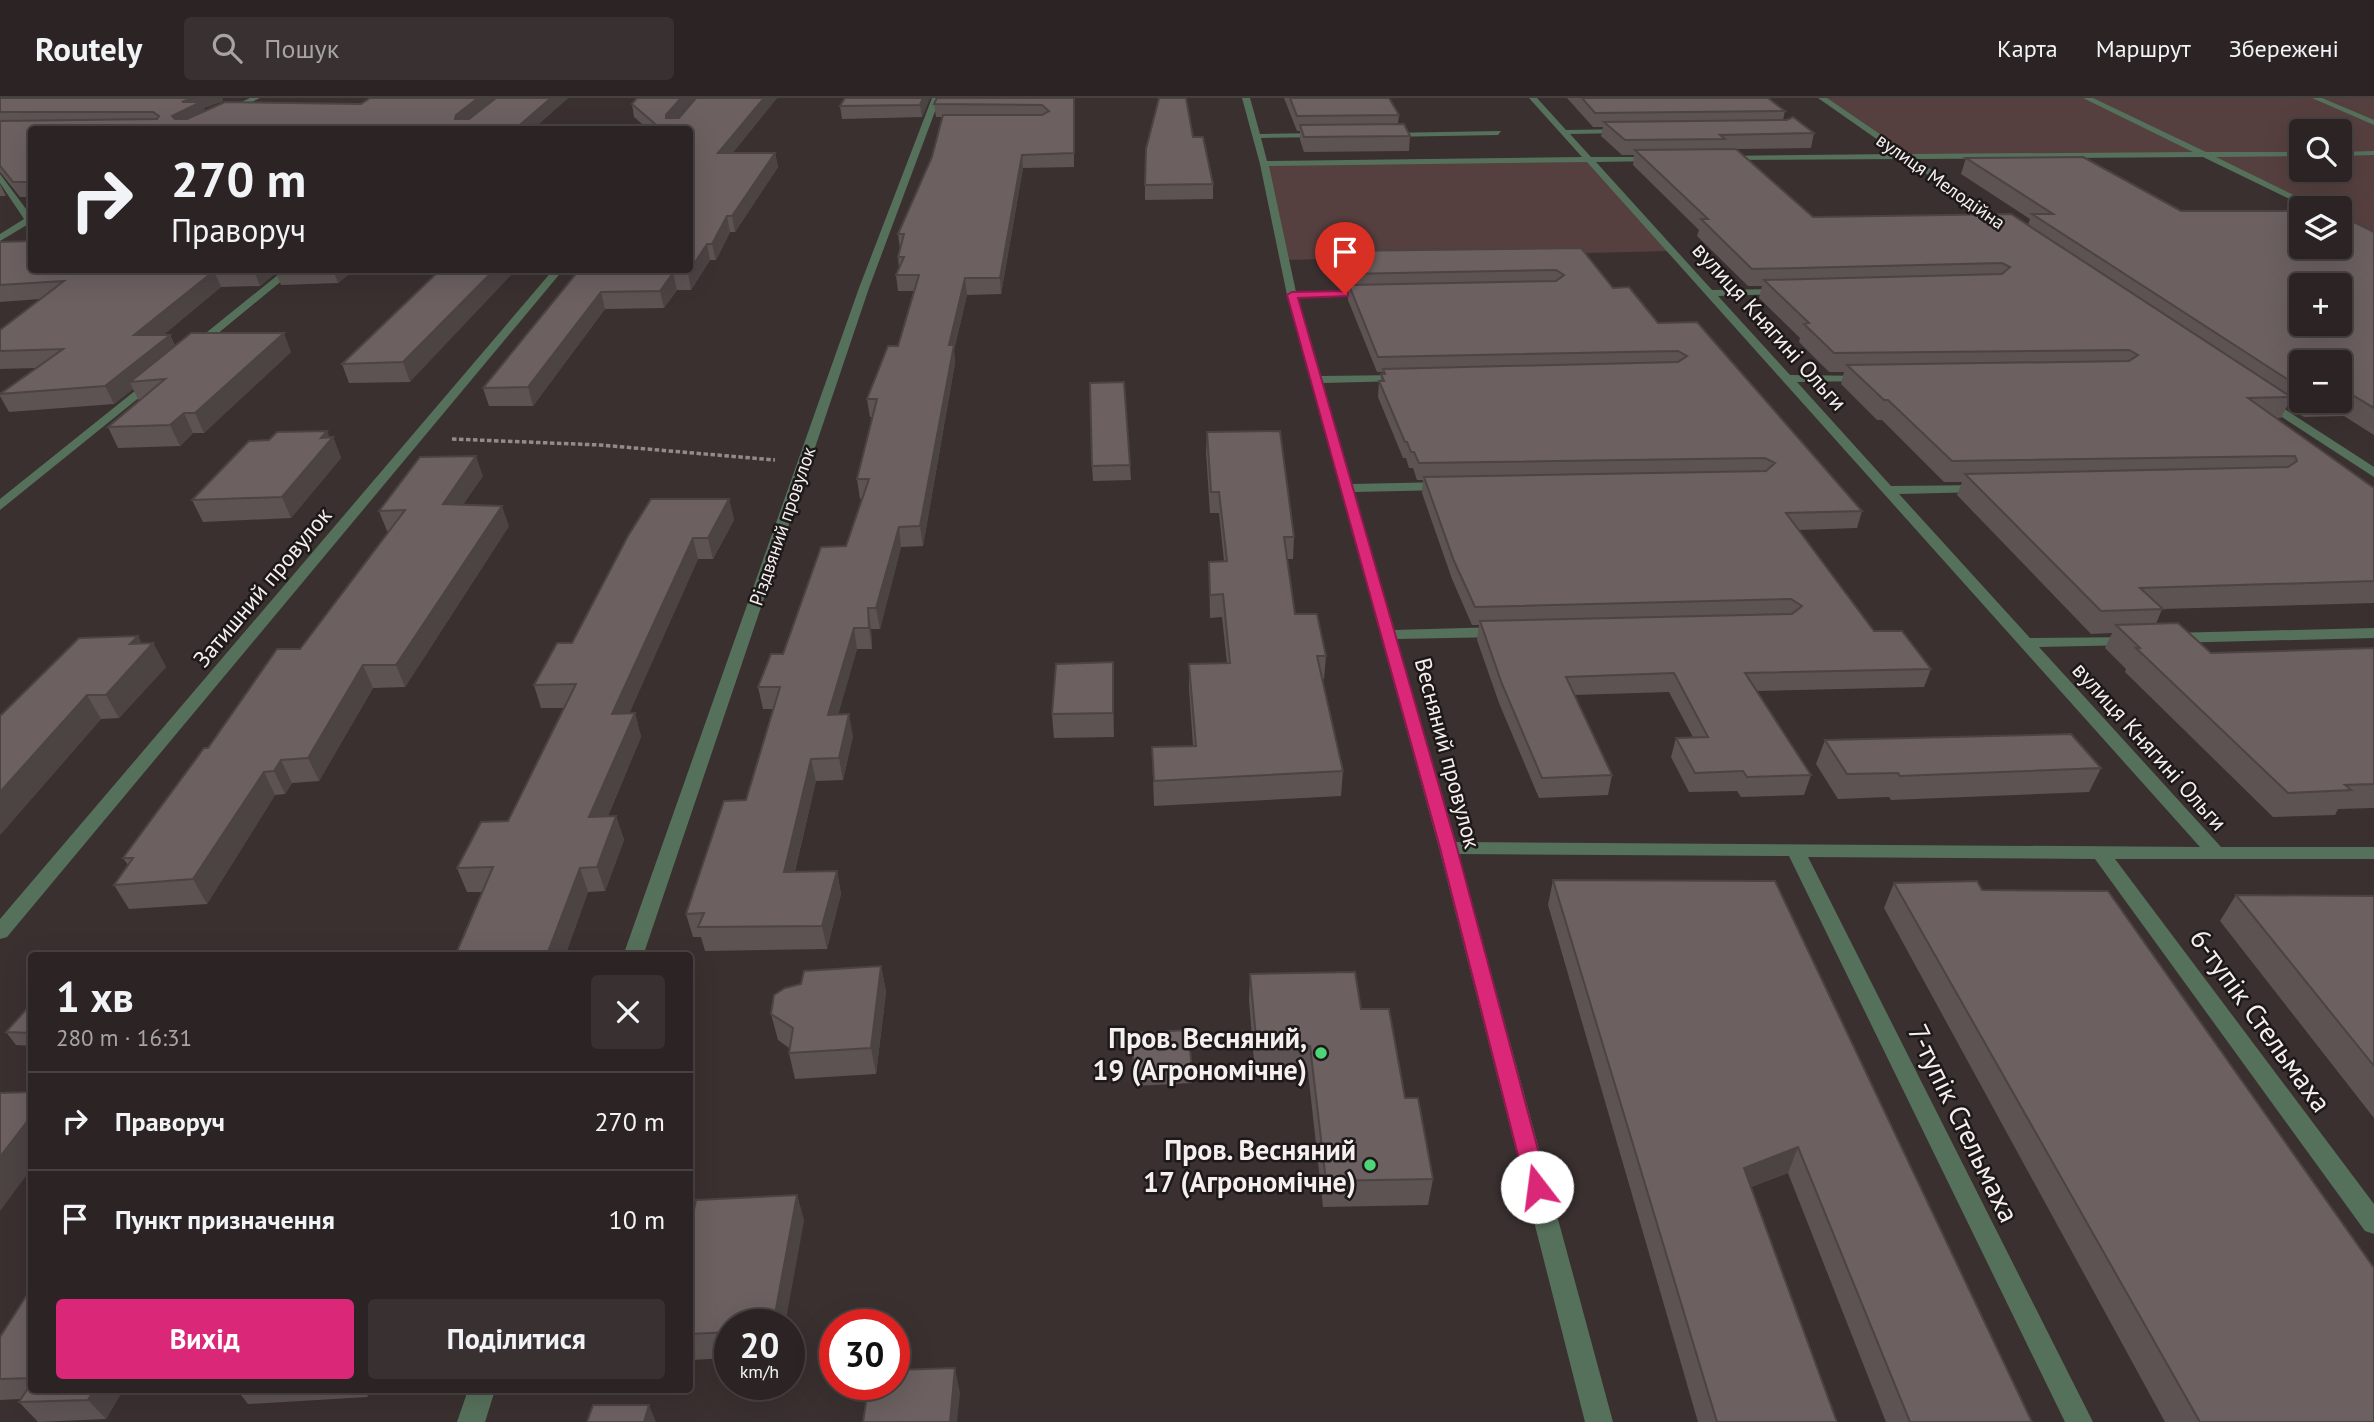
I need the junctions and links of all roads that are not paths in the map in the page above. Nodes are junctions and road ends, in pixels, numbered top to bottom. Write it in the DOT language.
graph roads {
  1 [pos="256,98"];
  2 [pos="936,98"];
  3 [pos="1246,98"];
  4 [pos="1533,98"];
  5 [pos="1822,98"];
  6 [pos="2087,98"];
  7 [pos="2316,98"];
  8 [pos="2374,123"];
  9 [pos="193,126"];
  10 [pos="1632,131"];
  11 [pos="1564,132"];
  12 [pos="1498,133"];
  13 [pos="1337,135"];
  14 [pos="1377,135"];
  15 [pos="1257,136"];
  16 [pos="2352,153"];
  17 [pos="2374,153"];
  18 [pos="2204,154"];
  19 [pos="2289,154"];
  20 [pos="1906,156"];
  21 [pos="1671,159"];
  22 [pos="1713,159"];
  23 [pos="1589,160"];
  24 [pos="1264,164"];
  25 [pos="0,177"];
  26 [pos="2290,196"];
  27 [pos="28,216"];
  28 [pos="28,219"];
  29 [pos="28,220"];
  30 [pos="10,221"];
  31 [pos="2013,230"];
  32 [pos="0,238"];
  33 [pos="286,273"];
  34 [pos="555,273"];
  35 [pos="1791,291"];
  36 [pos="1389,293"];
  37 [pos="1709,293"];
  38 [pos="1292,295"];
  39 [pos="183,357"];
  40 [pos="161,374"];
  41 [pos="1412,378"];
  42 [pos="1871,378"];
  43 [pos="1787,379"];
  44 [pos="1315,380"];
  45 [pos="2261,397"];
  46 [pos="2374,473"];
  47 [pos="1456,486"];
  48 [pos="1999,487"];
  49 [pos="1345,488"];
  50 [pos="1887,490"];
  51 [pos="0,506"];
  52 [pos="1513,632"];
  53 [pos="2374,633"];
  54 [pos="1390,635"];
  55 [pos="2026,643"];
  56 [pos="1448,848"];
  57 [pos="1795,850"];
  58 [pos="2101,853"];
  59 [pos="2216,853"];
  60 [pos="2374,853"];
  61 [pos="0,932"];
  62 [pos="634,952"];
  63 [pos="2374,1223"];
  64 [pos="481,1393"];
  65 [pos="471,1422"];
  66 [pos="1599,1422"];
  67 [pos="2079,1422"];
  1 -- 9 [label="street"];
  2 -- 62 [label="street, Різдвяний провулок"];
  3 -- 15 [label="street, Весняний провулок"];
  4 -- 11 [label="street, вулиця Княгині Ольги"];
  5 -- 20 [label="street, вулиця Мелодійна"];
  6 -- 18 [label="street"];
  7 -- 8 [label="street"];
  10 -- 11 [label="street"];
  11 -- 23 [label="street, вулиця Княгині Ольги"];
  12 -- 14 [label="street"];
  13 -- 15 [label="street"];
  15 -- 24 [label="street, Весняний провулок"];
  16 -- 17 [label="street"];
  18 -- 19 [label="street"];
  18 -- 20 [label="street"];
  18 -- 26 [label="street"];
  20 -- 22 [label="street"];
  20 -- 31 [label="street, вулиця Мелодійна"];
  21 -- 23 [label="street"];
  23 -- 24 [label="street"];
  23 -- 37 [label="street, вулиця Княгині Ольги"];
  24 -- 38 [label="street, Весняний провулок"];
  25 -- 27 [label="street"];
  28 -- 30 [label="street"];
  29 -- 32 [label="street"];
  33 -- 39 [label="street"];
  34 -- 61 [label="street, Затишний провулок"];
  35 -- 37 [label="street"];
  36 -- 38 [label="street"];
  37 -- 43 [label="street, вулиця Княгині Ольги"];
  38 -- 44 [label="street, Весняний провулок"];
  40 -- 51 [label="street"];
  41 -- 44 [label="street"];
  42 -- 43 [label="street"];
  43 -- 50 [label="street, вулиця Княгині Ольги"];
  44 -- 49 [label="street, Весняний провулок"];
  45 -- 46 [label="street"];
  47 -- 49 [label="street"];
  48 -- 50 [label="street"];
  49 -- 54 [label="street, Весняний провулок"];
  50 -- 55 [label="street, вулиця Княгині Ольги"];
  52 -- 54 [label="street"];
  53 -- 55 [label="street"];
  54 -- 56 [label="street, Весняний провулок"];
  55 -- 59 [label="street, вулиця Княгині Ольги"];
  56 -- 57 [label="street, вулиця Княгині Ольги"];
  56 -- 66 [label="street, Весняний провулок"];
  57 -- 58 [label="street, вулиця Княгині Ольги"];
  57 -- 67 [label="street, 7-тупік Стельмаха"];
  58 -- 59 [label="street, вулиця Княгині Ольги"];
  58 -- 63 [label="street, 6-тупік Стельмаха"];
  59 -- 60 [label="street"];
  64 -- 65 [label="street"];
}
